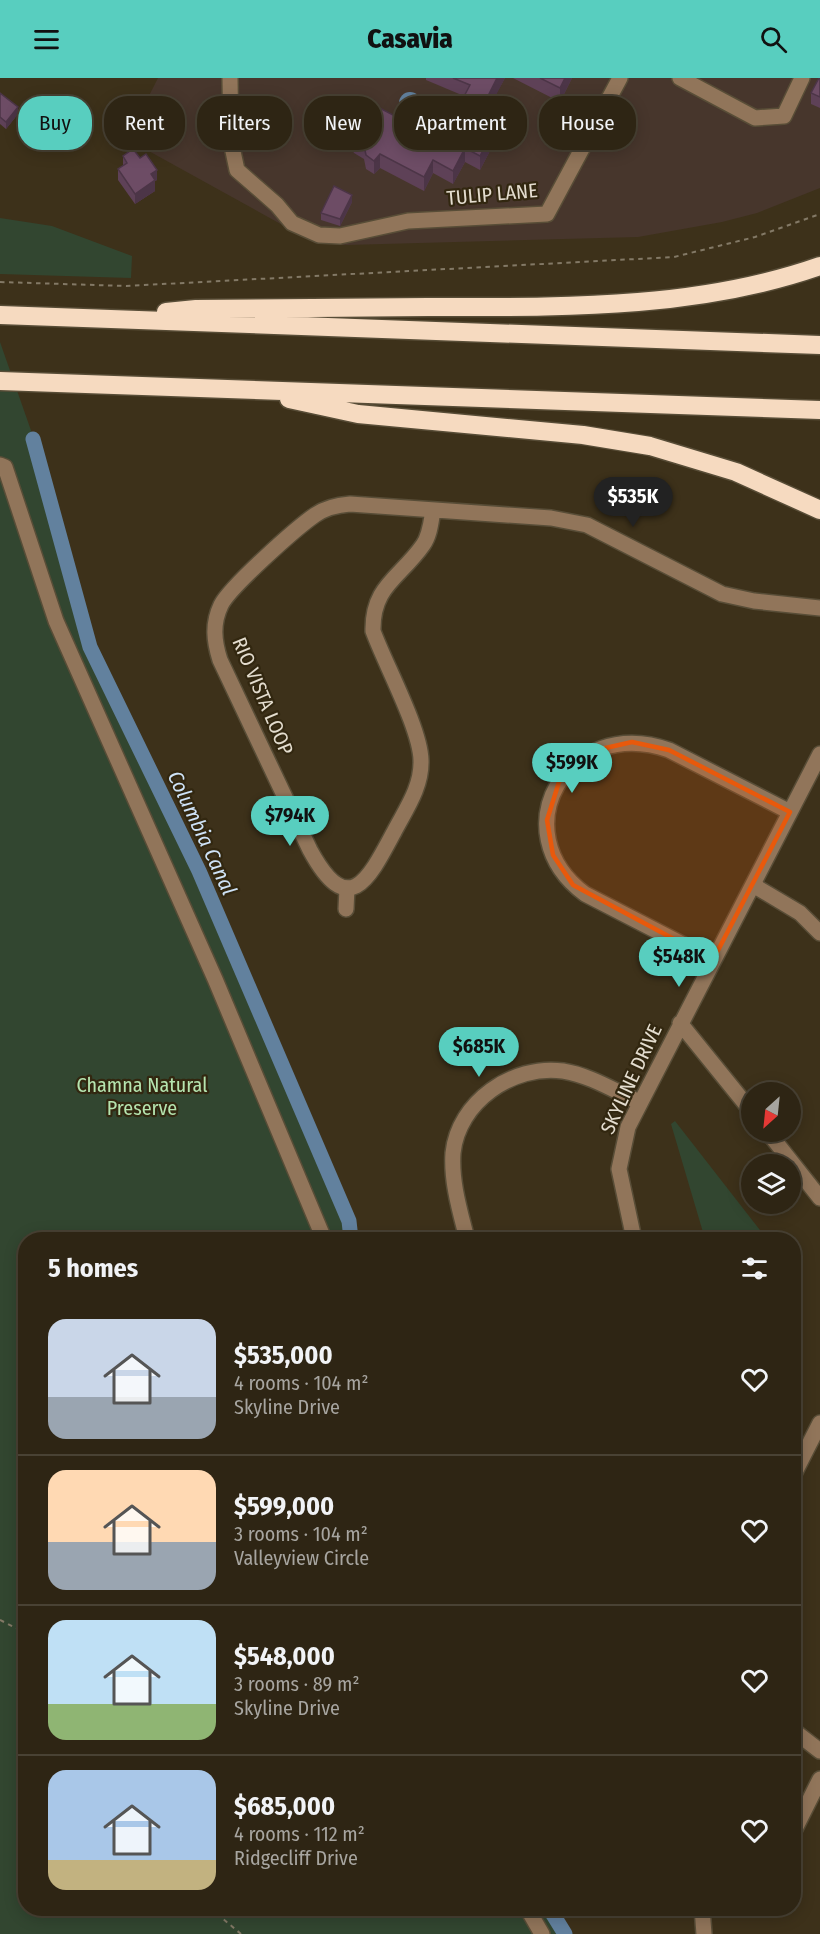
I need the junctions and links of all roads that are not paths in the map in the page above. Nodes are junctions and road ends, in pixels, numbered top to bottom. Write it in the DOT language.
graph roads {
  1 [pos="230,78"];
  2 [pos="620,78"];
  3 [pos="680,78"];
  4 [pos="802,78"];
  5 [pos="820,266"];
  6 [pos="0,315"];
  7 [pos="105,319"];
  8 [pos="820,345"];
  9 [pos="0,381"];
  10 [pos="240,388"];
  11 [pos="820,410"];
  12 [pos="0,465"];
  13 [pos="433,510"];
  14 [pos="820,510"];
  15 [pos="820,608"];
  16 [pos="820,754"];
  17 [pos="790,812"];
  18 [pos="753,885"];
  19 [pos="347,888"];
  20 [pos="346,909"];
  21 [pos="820,933"];
  22 [pos="713,960"];
  23 [pos="680,1023"];
  24 [pos="741,1098"];
  25 [pos="639,1102"];
  26 [pos="776,1142"];
  27 [pos="820,1198"];
  28 [pos="321,1232"];
  29 [pos="465,1232"];
  30 [pos="632,1232"];
  31 [pos="820,1423"];
  32 [pos="801,1460"];
  33 [pos="801,1736"];
  34 [pos="820,1750"];
  35 [pos="820,1779"];
  36 [pos="801,1817"];
  37 [pos="532,1916"];
  38 [pos="703,1916"];
  39 [pos="542,1934"];
  40 [pos="704,1934"];
  1 -- 2 [label="street, TULIP LANE"];
  3 -- 4 [label="street"];
  5 -- 7 [label="highway"];
  6 -- 7 [label="highway"];
  7 -- 8 [label="highway"];
  9 -- 10 [label="highway"];
  10 -- 11 [label="highway"];
  10 -- 14 [label="highway"];
  12 -- 28 [label="street"];
  13 -- 15 [label="street"];
  13 -- 19 [label="street"];
  13 -- 19 [label="street, RIO VISTA LOOP"];
  16 -- 17 [label="street, SKYLINE DRIVE"];
  17 -- 18 [label="street, SKYLINE DRIVE"];
  17 -- 22 [label="street"];
  18 -- 21 [label="street"];
  18 -- 22 [label="street, SKYLINE DRIVE"];
  19 -- 20 [label="street"];
  22 -- 23 [label="street, SKYLINE DRIVE"];
  23 -- 24 [label="street"];
  23 -- 25 [label="street, SKYLINE DRIVE"];
  25 -- 29 [label="street"];
  25 -- 30 [label="street, SKYLINE DRIVE"];
  26 -- 27 [label="street"];
  31 -- 32 [label="street"];
  33 -- 34 [label="street"];
  35 -- 36 [label="street"];
  37 -- 39 [label="street"];
  38 -- 40 [label="street"];
}
